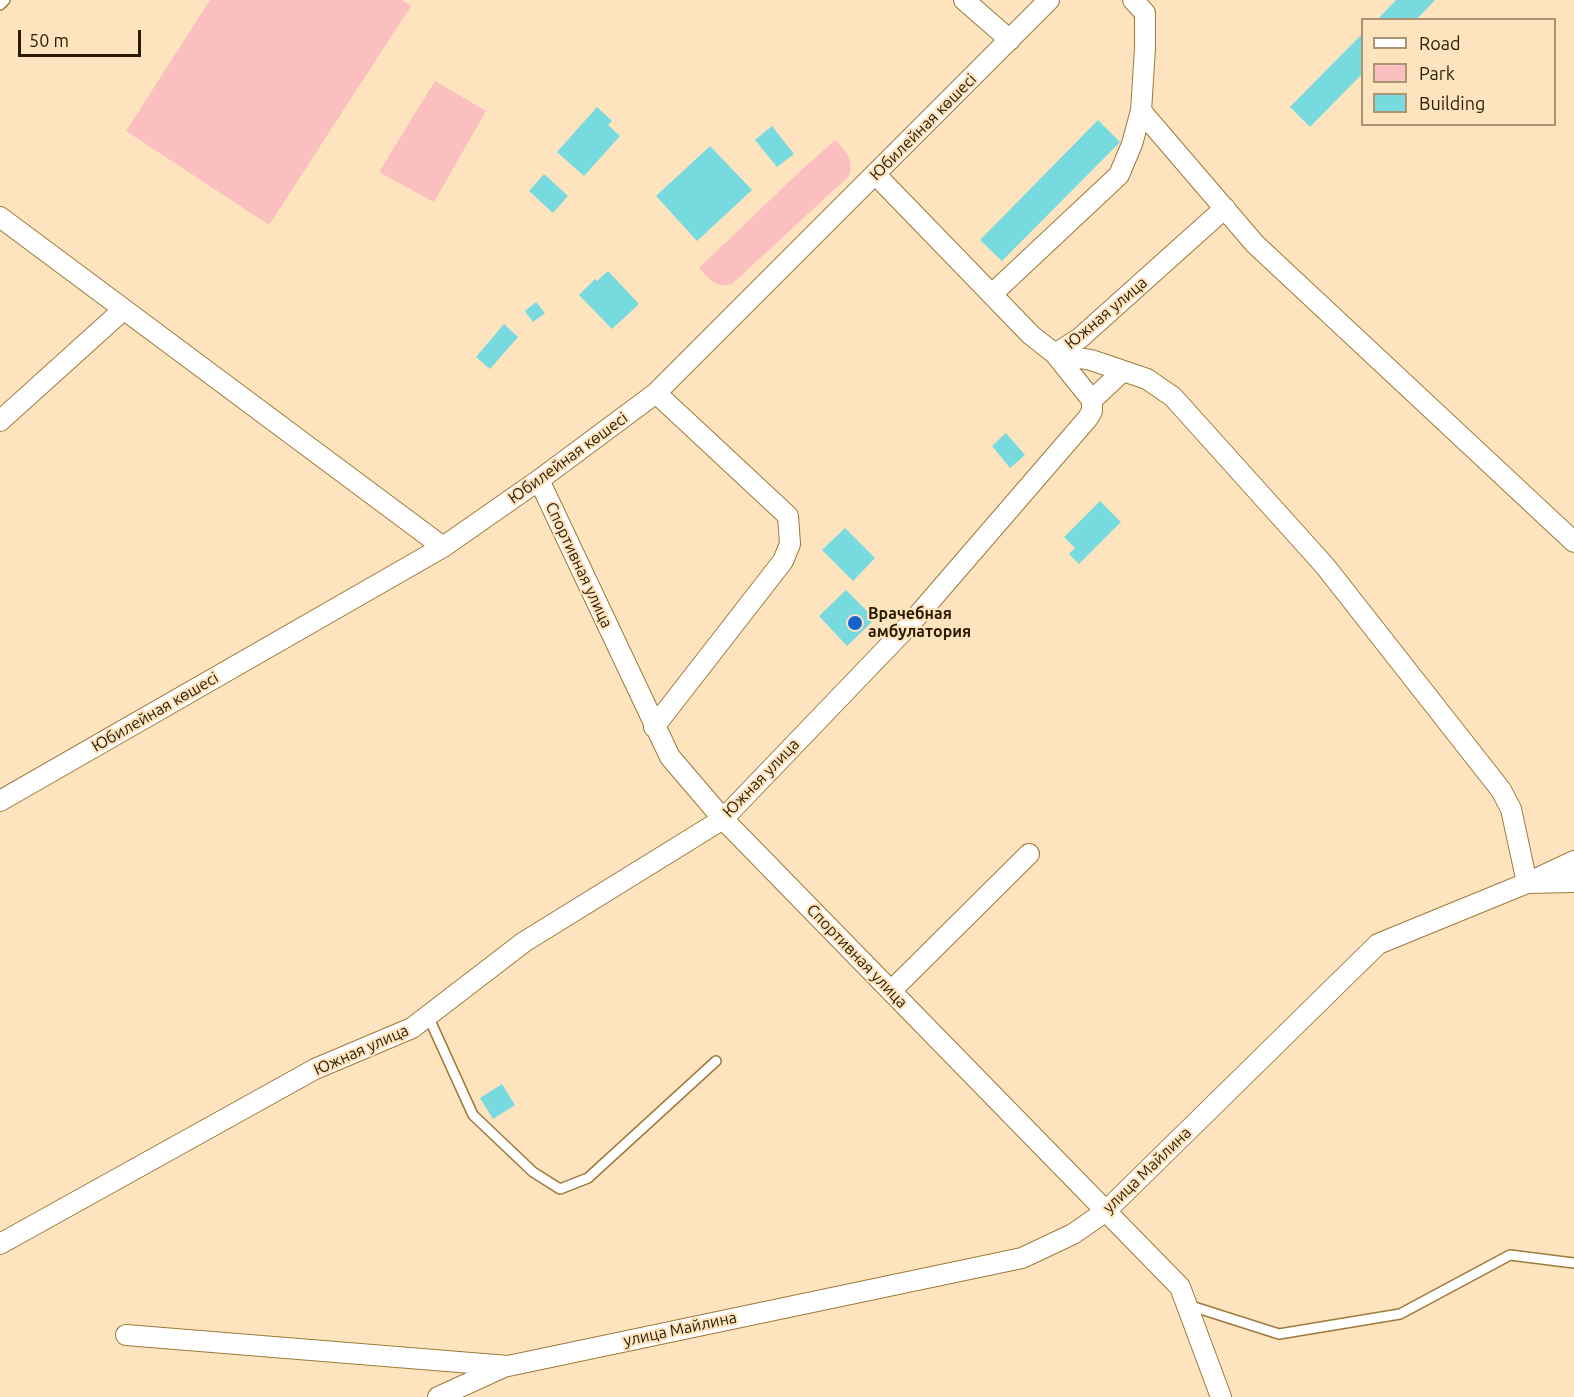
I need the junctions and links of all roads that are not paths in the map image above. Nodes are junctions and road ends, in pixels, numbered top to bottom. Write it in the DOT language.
graph roads {
  1 [pos="5,0"];
  2 [pos="964,0"];
  3 [pos="1049,0"];
  4 [pos="1133,0"];
  5 [pos="0,5"];
  6 [pos="1010,40"];
  7 [pos="1141,111"];
  8 [pos="875,174"];
  9 [pos="1225,208"];
  10 [pos="0,217"];
  11 [pos="992,294"];
  12 [pos="123,310"];
  13 [pos="1055,354"];
  14 [pos="1123,371"];
  15 [pos="656,393"];
  16 [pos="1092,400"];
  17 [pos="0,421"];
  18 [pos="539,480"];
  19 [pos="1574,542"];
  20 [pos="443,547"];
  21 [pos="654,727"];
  22 [pos="0,801"];
  23 [pos="723,819"];
  24 [pos="1029,854"];
  25 [pos="1574,861"];
  26 [pos="1574,882"];
  27 [pos="1527,883"];
  28 [pos="891,991"];
  29 [pos="428,1016"];
  30 [pos="716,1061"];
  31 [pos="1106,1211"];
  32 [pos="0,1244"];
  33 [pos="1574,1263"];
  34 [pos="1188,1305"];
  35 [pos="126,1335"];
  36 [pos="508,1365"];
  37 [pos="438,1397"];
  38 [pos="1221,1397"];
  1 -- 5 [label="lane"];
  2 -- 6 [label="street"];
  3 -- 6 [label="street, Юбилейная көшесі"];
  4 -- 7 [label="street"];
  6 -- 8 [label="street, Юбилейная көшесі"];
  7 -- 9 [label="street"];
  7 -- 11 [label="street"];
  8 -- 11 [label="street"];
  8 -- 15 [label="street, Юбилейная көшесі"];
  9 -- 13 [label="street, Южная улица"];
  9 -- 19 [label="street"];
  10 -- 12 [label="street"];
  11 -- 13 [label="street"];
  12 -- 17 [label="street"];
  12 -- 20 [label="street"];
  13 -- 14 [label="street"];
  13 -- 16 [label="street, Южная улица"];
  14 -- 16 [label="street"];
  14 -- 27 [label="street"];
  15 -- 18 [label="street, Юбилейная көшесі"];
  15 -- 21 [label="street"];
  16 -- 23 [label="street, Южная улица"];
  18 -- 20 [label="street, Юбилейная көшесі"];
  18 -- 21 [label="street, Спортивная улица"];
  20 -- 22 [label="street, Юбилейная көшесі"];
  21 -- 23 [label="street, Спортивная улица"];
  23 -- 28 [label="street, Спортивная улица"];
  23 -- 29 [label="street, Южная улица"];
  24 -- 28 [label="street"];
  25 -- 27 [label="street, улица Майлина"];
  26 -- 27 [label="street"];
  27 -- 31 [label="street, улица Майлина"];
  28 -- 31 [label="street, Спортивная улица"];
  29 -- 30 [label="lane"];
  29 -- 32 [label="street, Южная улица"];
  31 -- 34 [label="street, Спортивная улица"];
  31 -- 36 [label="street, улица Майлина"];
  33 -- 34 [label="lane"];
  34 -- 38 [label="street, Спортивная улица"];
  35 -- 36 [label="street, улица Майлина"];
  36 -- 37 [label="street, улица Майлина"];
}
